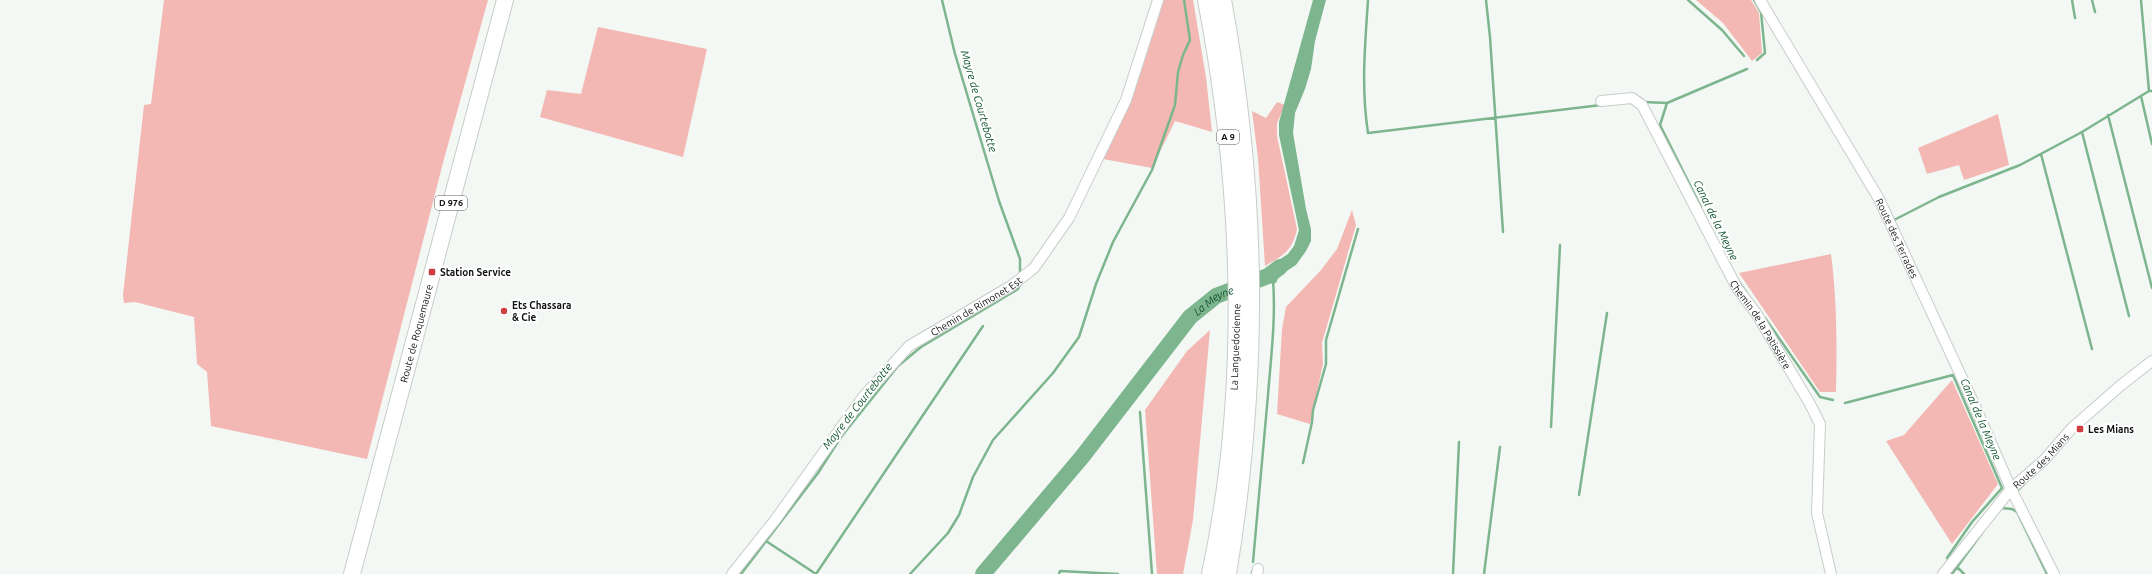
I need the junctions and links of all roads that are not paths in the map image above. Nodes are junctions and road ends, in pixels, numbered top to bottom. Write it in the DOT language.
graph roads {
  1 [pos="505,0"];
  2 [pos="1158,0"];
  3 [pos="1207,0"];
  4 [pos="1222,0"];
  5 [pos="1760,0"];
  6 [pos="1601,101"];
  7 [pos="1244,272"];
  8 [pos="1244,303"];
  9 [pos="2152,361"];
  10 [pos="2011,489"];
  11 [pos="352,574"];
  12 [pos="732,574"];
  13 [pos="1211,574"];
  14 [pos="1227,574"];
  15 [pos="1831,574"];
  16 [pos="1943,574"];
  17 [pos="2054,574"];
  1 -- 11 [label="main road, Route de Roquemaure / D 976"];
  2 -- 12 [label="street, Chemin de Rimonet Est"];
  3 -- 7 [label="highway, La Languedocienne / A 9"];
  4 -- 7 [label="highway, La Languedocienne / A 9"];
  5 -- 10 [label="street, Route des Terrades"];
  6 -- 15 [label="street, Chemin de la Patissière"];
  7 -- 8 [label="highway, La Languedocienne / A 9"];
  8 -- 13 [label="highway, La Languedocienne / A 9"];
  8 -- 14 [label="highway, La Languedocienne / A 9"];
  9 -- 10 [label="street, Route des Mians"];
  10 -- 16 [label="street, Route des Mians"];
  10 -- 17 [label="street, Route des Terrades"];
}
